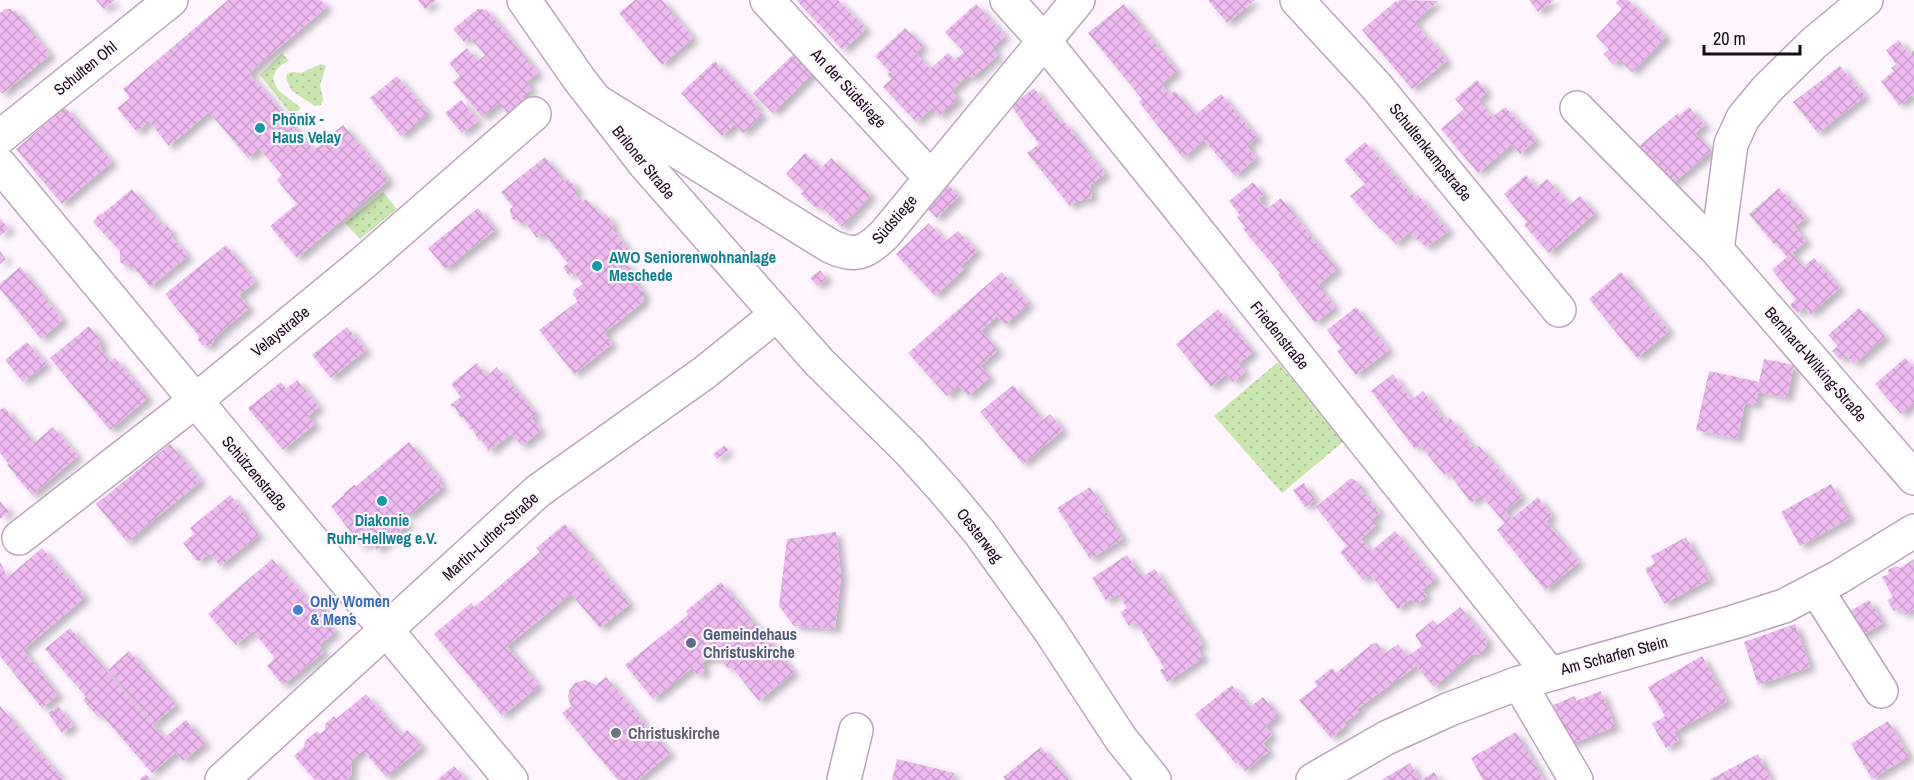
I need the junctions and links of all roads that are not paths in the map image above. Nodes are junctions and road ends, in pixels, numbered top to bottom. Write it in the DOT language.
graph roads {
  1 [pos="171,0"];
  2 [pos="524,0"];
  3 [pos="767,0"];
  4 [pos="1007,0"];
  5 [pos="1078,0"];
  6 [pos="1296,0"];
  7 [pos="1866,0"];
  8 [pos="1045,42"];
  9 [pos="594,99"];
  10 [pos="1577,108"];
  11 [pos="534,114"];
  12 [pos="0,137"];
  13 [pos="0,165"];
  14 [pos="930,177"];
  15 [pos="1717,250"];
  16 [pos="1559,310"];
  17 [pos="776,315"];
  18 [pos="195,401"];
  19 [pos="1914,478"];
  20 [pos="1914,531"];
  21 [pos="19,538"];
  22 [pos="1816,589"];
  23 [pos="386,630"];
  24 [pos="1534,678"];
  25 [pos="1881,691"];
  26 [pos="856,730"];
  27 [pos="222,780"];
  28 [pos="511,780"];
  29 [pos="844,780"];
  30 [pos="1154,780"];
  31 [pos="1313,780"];
  32 [pos="1575,780"];
  1 -- 12 [label="street, Schulten Ohl"];
  2 -- 9 [label="street, Briloner Straße"];
  3 -- 14 [label="street, An der Südstiege"];
  4 -- 8 [label="street, Friedenstraße"];
  5 -- 8 [label="street, Südstiege"];
  6 -- 16 [label="street, Schultenkampstraße"];
  7 -- 15 [label="street"];
  8 -- 14 [label="street, Südstiege"];
  8 -- 24 [label="street, Friedenstraße"];
  9 -- 14 [label="street, Südstiege"];
  9 -- 17 [label="street, Briloner Straße"];
  10 -- 15 [label="street, Bernhard-Wilking-Straße"];
  11 -- 18 [label="street, Velaystraße"];
  13 -- 18 [label="street, Schützenstraße"];
  15 -- 19 [label="street, Bernhard-Wilking-Straße"];
  17 -- 23 [label="street, Martin-Luther-Straße"];
  17 -- 30 [label="street, Oesterweg"];
  18 -- 21 [label="street, Velaystraße"];
  18 -- 23 [label="street, Schützenstraße"];
  20 -- 22 [label="street, Am Scharfen Stein"];
  22 -- 24 [label="street, Am Scharfen Stein"];
  22 -- 25 [label="street"];
  23 -- 27 [label="street, Martin-Luther-Straße"];
  23 -- 28 [label="street, Schützenstraße"];
  24 -- 31 [label="street, Am Scharfen Stein"];
  24 -- 32 [label="street, Friedenstraße"];
  26 -- 29 [label="street"];
}
